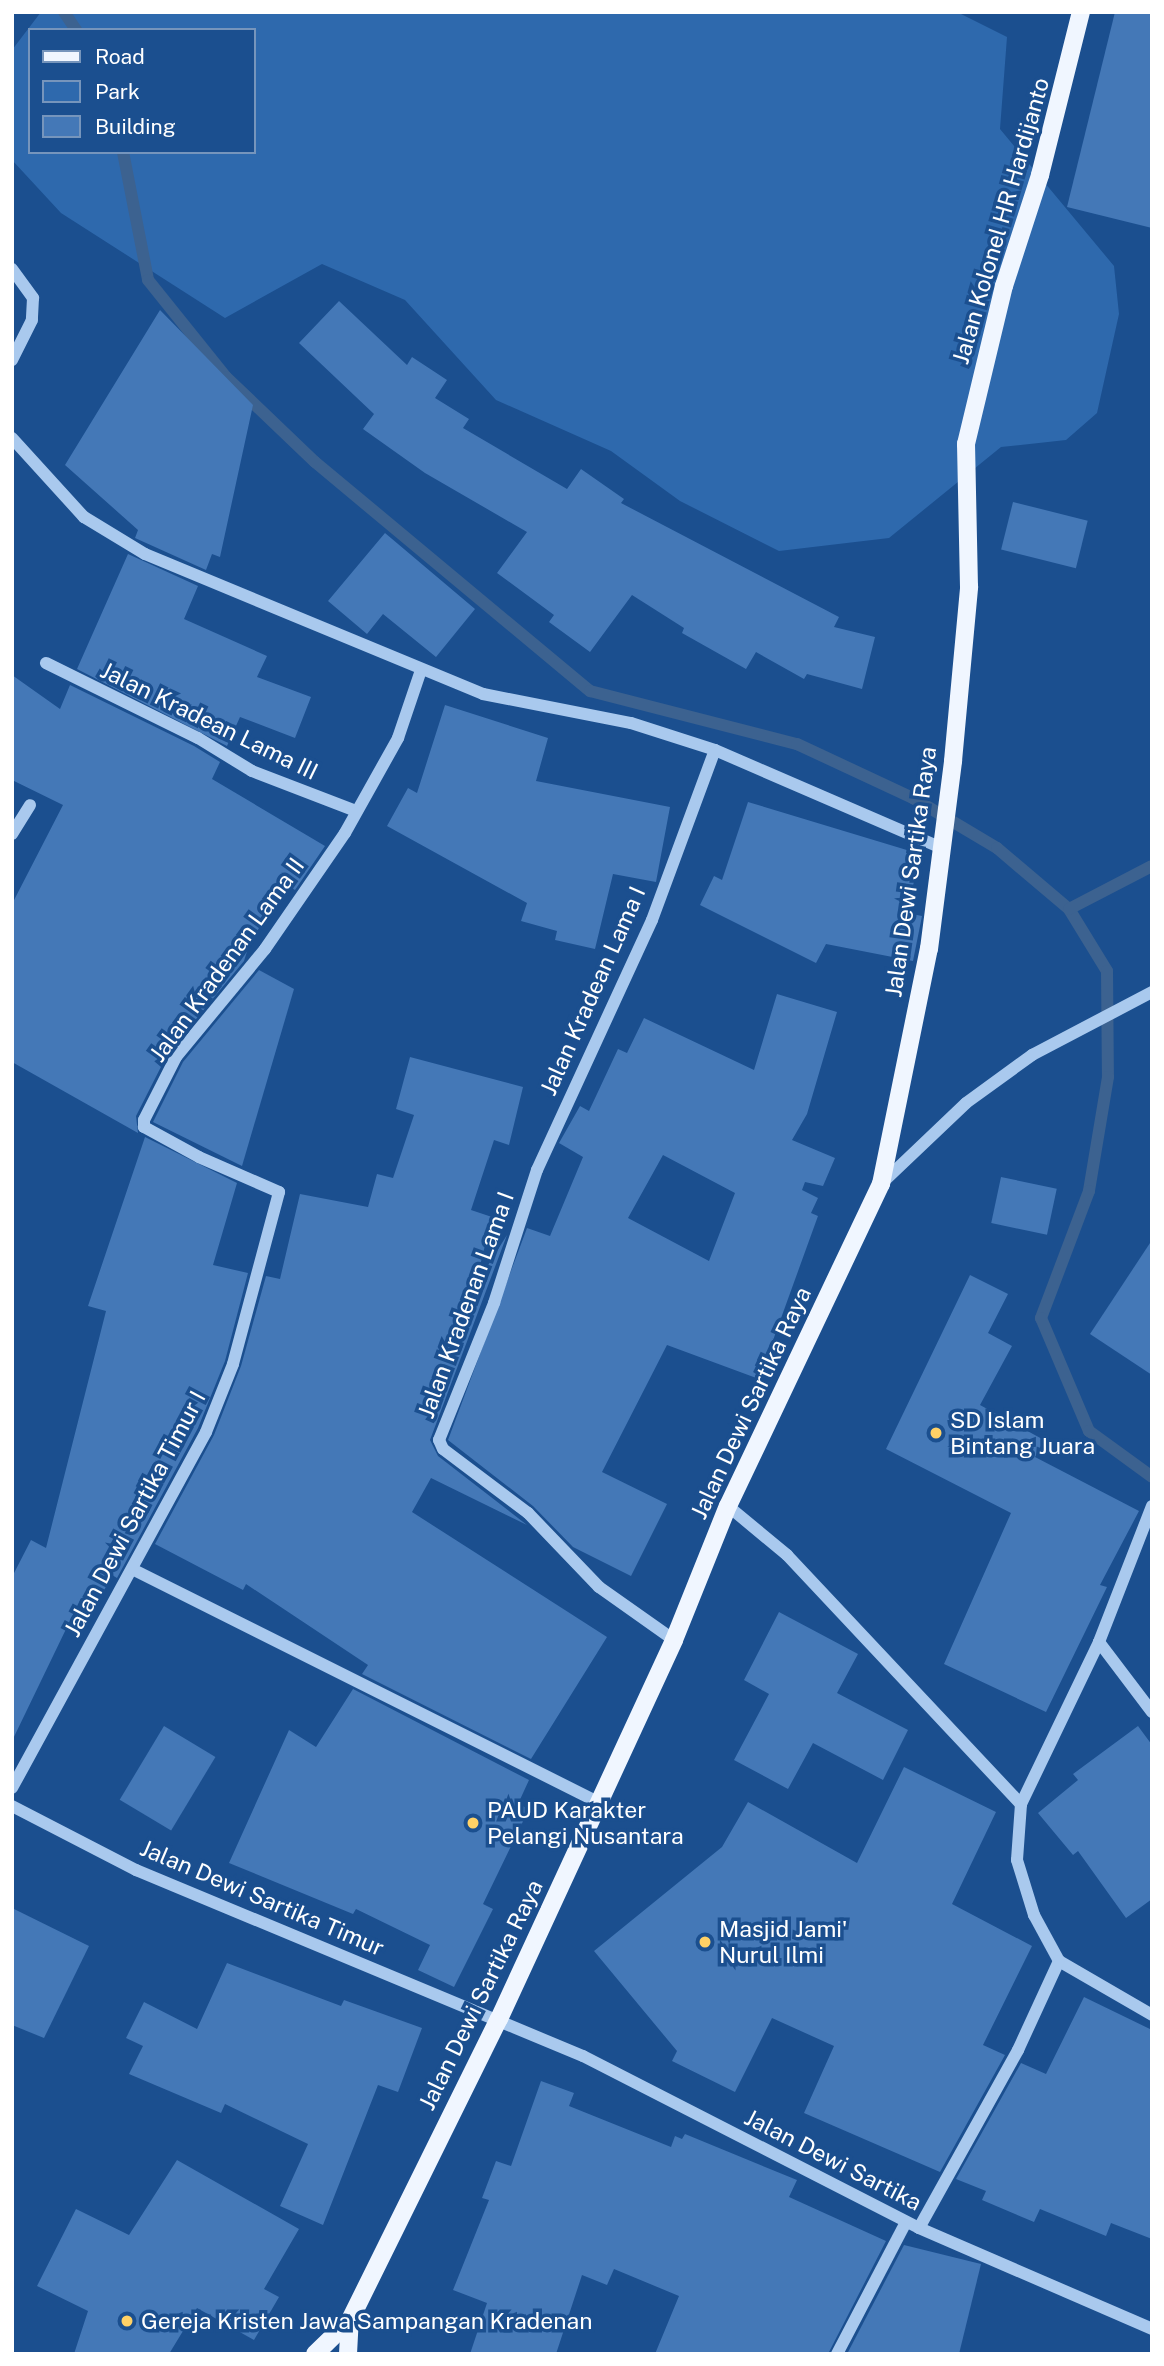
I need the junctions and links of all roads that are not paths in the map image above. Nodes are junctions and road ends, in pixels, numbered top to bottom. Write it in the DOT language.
graph roads {
  1 [pos="1081,12"];
  2 [pos="12,269"];
  3 [pos="12,360"];
  4 [pos="12,438"];
  5 [pos="966,444"];
  6 [pos="46,663"];
  7 [pos="421,670"];
  8 [pos="715,750"];
  9 [pos="30,805"];
  10 [pos="356,811"];
  11 [pos="12,834"];
  12 [pos="942,841"];
  13 [pos="1152,992"];
  14 [pos="144,1127"];
  15 [pos="537,1170"];
  16 [pos="881,1184"];
  17 [pos="728,1506"];
  18 [pos="1152,1506"];
  19 [pos="134,1570"];
  20 [pos="674,1640"];
  21 [pos="1099,1642"];
  22 [pos="1152,1712"];
  23 [pos="12,1788"];
  24 [pos="600,1803"];
  25 [pos="1021,1804"];
  26 [pos="12,1806"];
  27 [pos="1059,1961"];
  28 [pos="1152,2015"];
  29 [pos="499,2019"];
  30 [pos="906,2222"];
  31 [pos="919,2228"];
  32 [pos="350,2320"];
  33 [pos="1152,2329"];
  34 [pos="315,2354"];
  35 [pos="348,2354"];
  36 [pos="838,2354"];
  1 -- 5 [label="main road, Jalan Kolonel HR Hardijanto"];
  2 -- 3 [label="street"];
  4 -- 7 [label="street"];
  5 -- 12 [label="main road, Jalan Dewi Sartika Raya"];
  6 -- 10 [label="street, Jalan Kradean Lama III"];
  7 -- 8 [label="street"];
  7 -- 10 [label="street, Jalan Kradenan Lama II"];
  8 -- 12 [label="street"];
  8 -- 15 [label="street, Jalan Kradean Lama I"];
  9 -- 11 [label="street"];
  10 -- 14 [label="street, Jalan Kradenan Lama II"];
  12 -- 16 [label="main road, Jalan Dewi Sartika Raya"];
  13 -- 16 [label="street"];
  14 -- 19 [label="street, Jalan Dewi Sartika Timur I"];
  15 -- 20 [label="street, Jalan Kradenan Lama I"];
  16 -- 17 [label="main road, Jalan Dewi Sartika Raya"];
  17 -- 20 [label="main road, Jalan Dewi Sartika Raya"];
  17 -- 25 [label="street"];
  18 -- 21 [label="street"];
  19 -- 23 [label="street, Jalan Dewi Sartika Timur I"];
  19 -- 24 [label="street"];
  20 -- 24 [label="main road, Jalan Dewi Sartika Raya"];
  21 -- 22 [label="street"];
  21 -- 25 [label="street"];
  24 -- 29 [label="main road, Jalan Dewi Sartika Raya"];
  25 -- 27 [label="street"];
  26 -- 29 [label="street, Jalan Dewi Sartika Timur"];
  27 -- 28 [label="street"];
  27 -- 31 [label="street"];
  29 -- 30 [label="street, Jalan Dewi Sartika"];
  29 -- 32 [label="main road, Jalan Dewi Sartika Raya"];
  30 -- 31 [label="street, Jalan Dewi Sartika"];
  30 -- 36 [label="street"];
  31 -- 33 [label="street, Jalan Dewi Sartika"];
  32 -- 34 [label="main road, Jalan Dewi Sartika Raya"];
  32 -- 35 [label="main road, Jalan Dewi Sartika Raya"];
}
